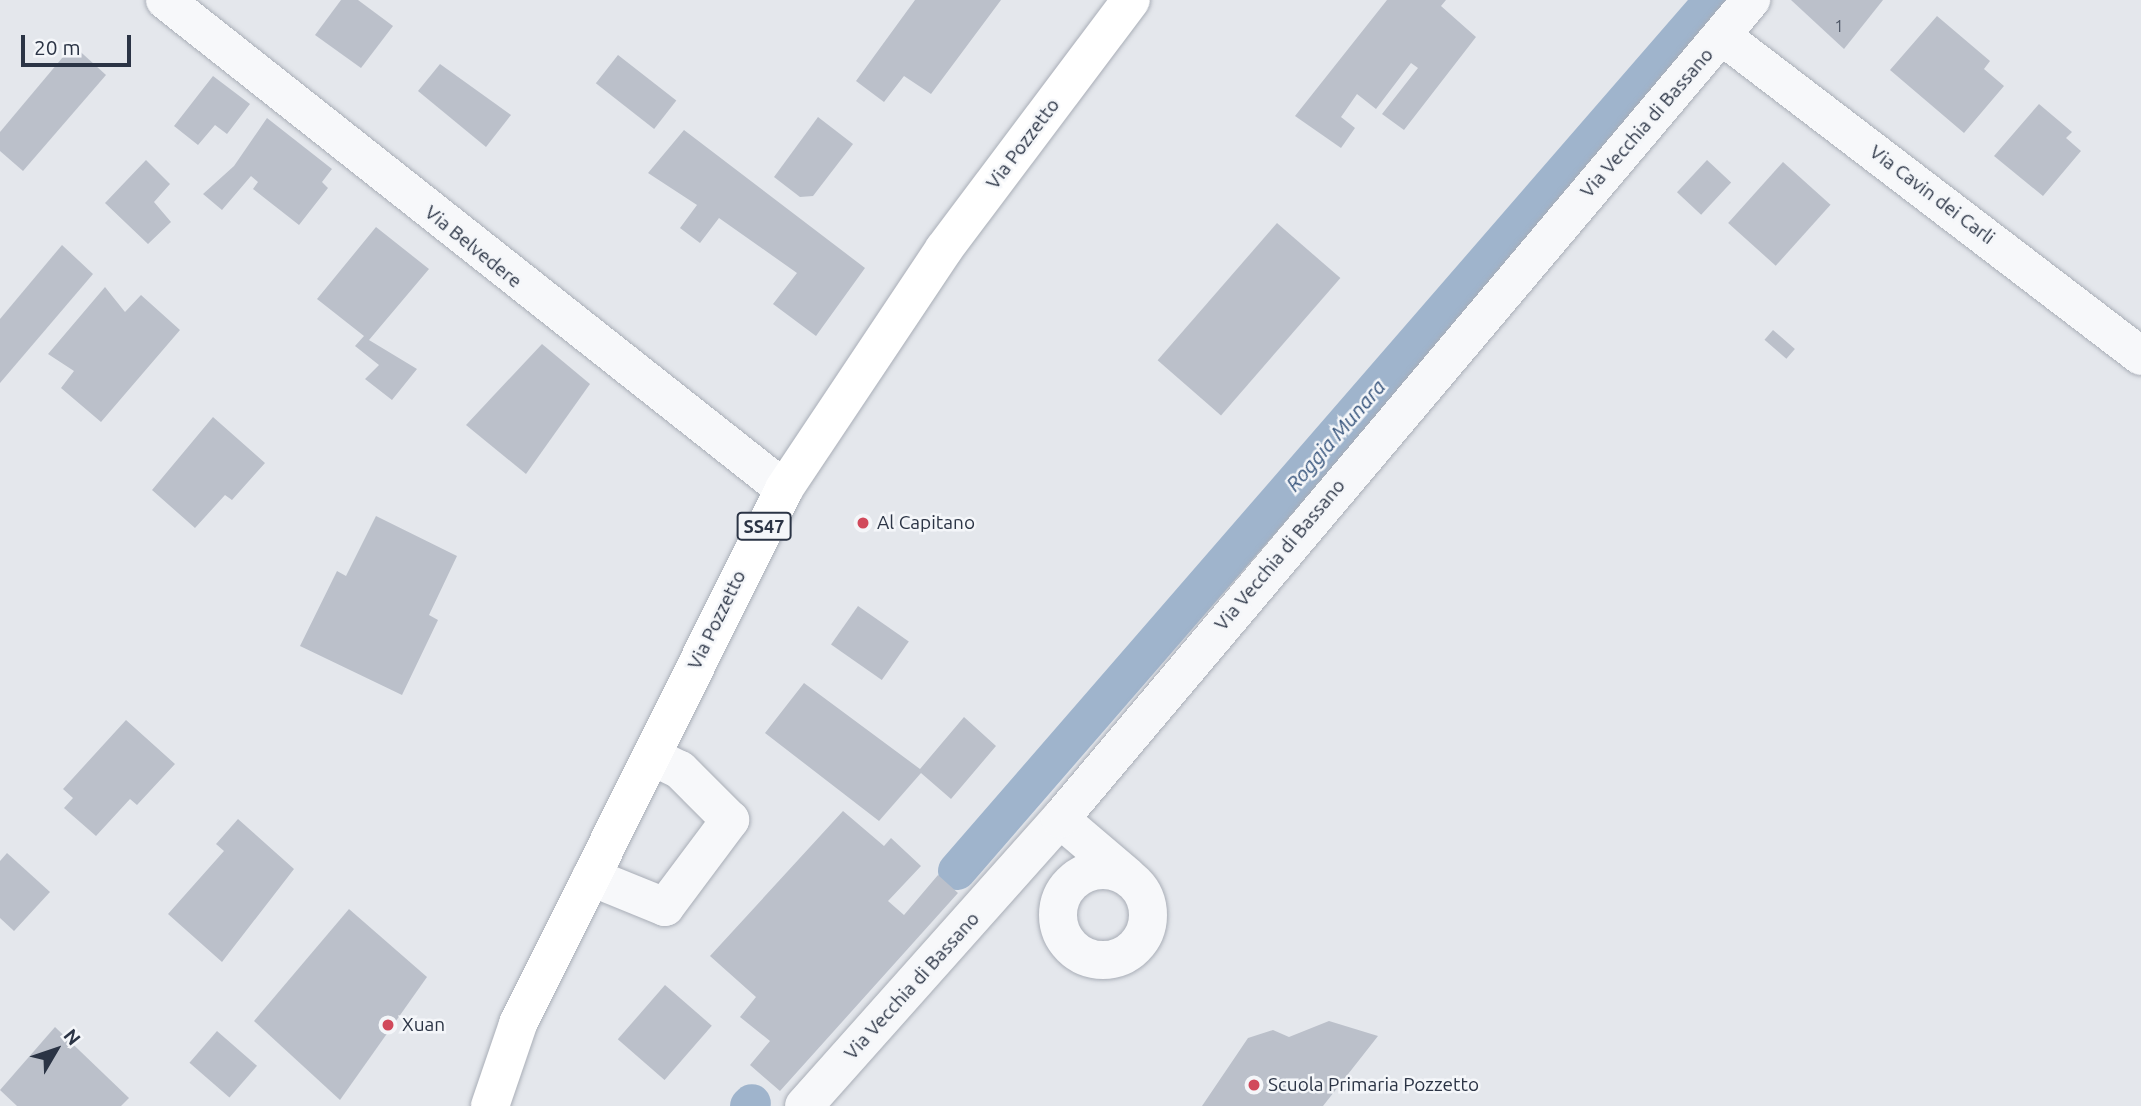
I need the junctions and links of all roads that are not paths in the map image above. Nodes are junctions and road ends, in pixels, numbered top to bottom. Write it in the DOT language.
graph roads {
  1 [pos="165,0"];
  2 [pos="1131,0"];
  3 [pos="1751,0"];
  4 [pos="1722,36"];
  5 [pos="2141,356"];
  6 [pos="784,489"];
  7 [pos="651,756"];
  8 [pos="1060,819"];
  9 [pos="1127,876"];
  10 [pos="591,877"];
  11 [pos="1007,880"];
  12 [pos="1060,929"];
  13 [pos="490,1106"];
  14 [pos="804,1106"];
  1 -- 6 [label="street, Via Belvedere"];
  2 -- 6 [label="main road, Via Pozzetto / SS47"];
  3 -- 4 [label="street, Via Vecchia di Bassano"];
  4 -- 5 [label="street, Via Cavin dei Carli"];
  4 -- 8 [label="street, Via Vecchia di Bassano"];
  6 -- 7 [label="main road, Via Pozzetto / SS47"];
  7 -- 10 [label="main road, Via Pozzetto / SS47"];
  7 -- 10 [label="street"];
  8 -- 9 [label="street"];
  8 -- 11 [label="street, Via Vecchia di Bassano"];
  9 -- 12 [label="street"];
  9 -- 12 [label="street"];
  10 -- 13 [label="main road, Via Pozzetto / SS47"];
  11 -- 12 [label="street"];
  11 -- 14 [label="street, Via Vecchia di Bassano"];
}
